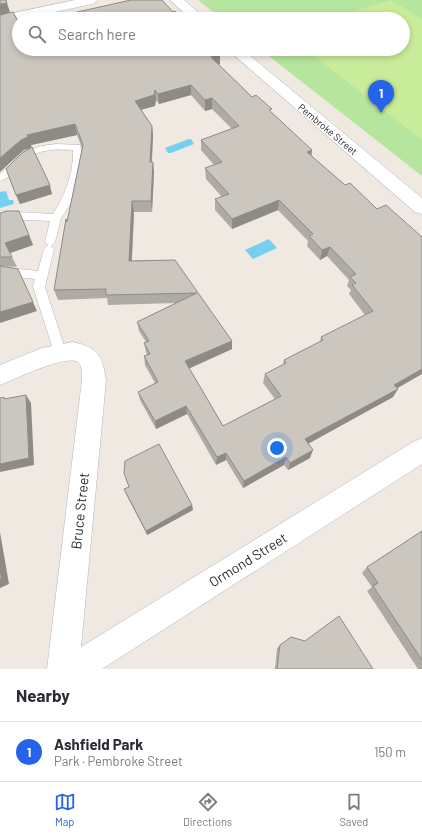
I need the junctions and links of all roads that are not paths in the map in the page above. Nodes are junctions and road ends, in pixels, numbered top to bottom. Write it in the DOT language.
graph roads {
  1 [pos="92,0"];
  2 [pos="176,0"];
  3 [pos="37,12"];
  4 [pos="191,12"];
  5 [pos="12,17"];
  6 [pos="0,20"];
  7 [pos="242,56"];
  8 [pos="0,178"];
  9 [pos="422,208"];
  10 [pos="0,215"];
  11 [pos="56,218"];
  12 [pos="0,271"];
  13 [pos="42,276"];
  14 [pos="60,352"];
  15 [pos="0,375"];
  16 [pos="422,450"];
  17 [pos="63,669"];
  18 [pos="74,669"];
  1 -- 3 [label="street"];
  2 -- 4 [label="street"];
  5 -- 6 [label="street"];
  7 -- 9 [label="street, Pembroke Street"];
  8 -- 11 [label="lane"];
  10 -- 11 [label="lane"];
  11 -- 13 [label="lane"];
  12 -- 13 [label="lane"];
  13 -- 14 [label="lane"];
  14 -- 15 [label="street"];
  14 -- 17 [label="street, Bruce Street"];
  16 -- 18 [label="street, Ormond Street"];
}
